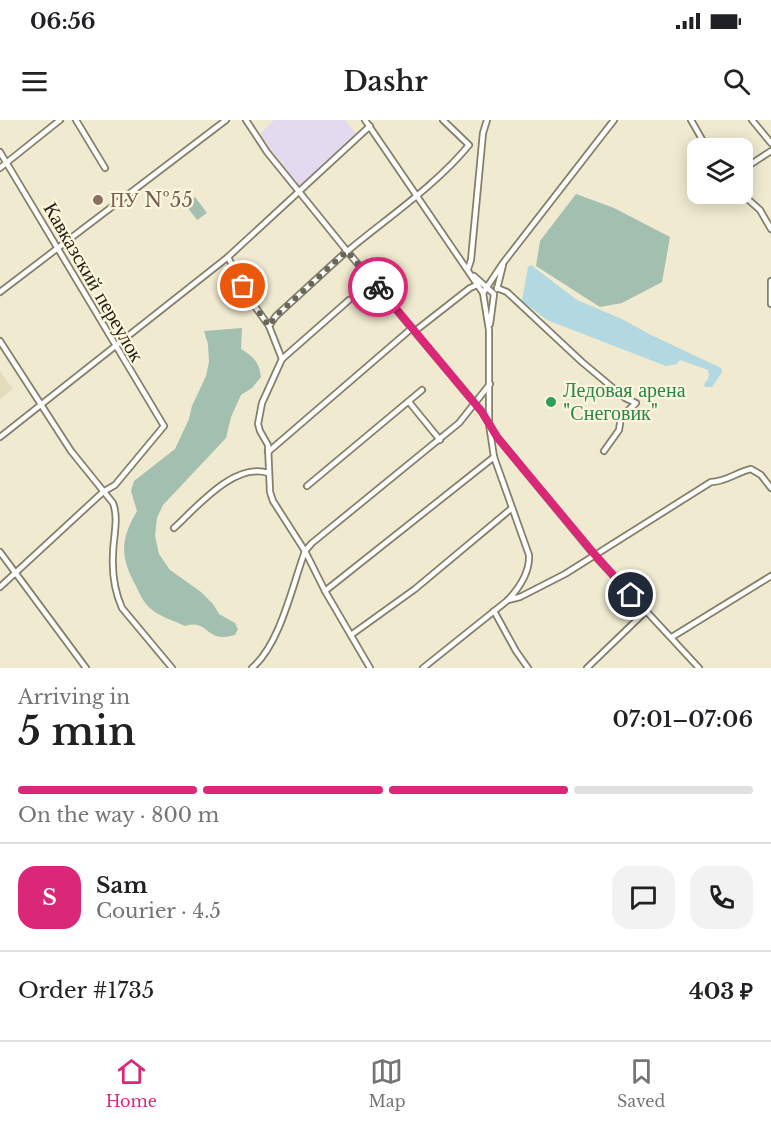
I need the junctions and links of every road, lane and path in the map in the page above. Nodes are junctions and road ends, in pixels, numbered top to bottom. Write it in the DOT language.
graph roads {
  1 [pos="60,120"];
  2 [pos="76,120"];
  3 [pos="225,120"];
  4 [pos="246,120"];
  5 [pos="365,120"];
  6 [pos="443,120"];
  7 [pos="487,120"];
  8 [pos="614,120"];
  9 [pos="691,120"];
  10 [pos="752,120"];
  11 [pos="370,126"];
  12 [pos="701,138"];
  13 [pos="771,143"];
  14 [pos="0,152"];
  15 [pos="771,152"];
  16 [pos="6,163"];
  17 [pos="753,163"];
  18 [pos="0,168"];
  19 [pos="105,168"];
  20 [pos="300,192"];
  21 [pos="416,195"];
  22 [pos="753,204"];
  23 [pos="771,229"];
  24 [pos="58,249"];
  25 [pos="348,250"];
  26 [pos="228,257"];
  27 [pos="504,263"];
  28 [pos="468,269"];
  29 [pos="494,276"];
  30 [pos="475,277"];
  31 [pos="771,281"];
  32 [pos="477,285"];
  33 [pos="0,292"];
  34 [pos="489,292"];
  35 [pos="349,300"];
  36 [pos="771,304"];
  37 [pos="269,326"];
  38 [pos="413,330"];
  39 [pos="489,330"];
  40 [pos="0,340"];
  41 [pos="116,348"];
  42 [pos="282,359"];
  43 [pos="490,384"];
  44 [pos="422,390"];
  45 [pos="409,402"];
  46 [pos="475,405"];
  47 [pos="41,406"];
  48 [pos="489,424"];
  49 [pos="0,437"];
  50 [pos="440,440"];
  51 [pos="604,451"];
  52 [pos="268,452"];
  53 [pos="494,457"];
  54 [pos="268,473"];
  55 [pos="307,486"];
  56 [pos="771,488"];
  57 [pos="103,492"];
  58 [pos="512,508"];
  59 [pos="174,528"];
  60 [pos="305,551"];
  61 [pos="0,552"];
  62 [pos="596,556"];
  63 [pos="15,573"];
  64 [pos="771,576"];
  65 [pos="0,587"];
  66 [pos="326,591"];
  67 [pos="508,600"];
  68 [pos="494,611"];
  69 [pos="646,611"];
  70 [pos="351,635"];
  71 [pos="672,637"];
  72 [pos="83,667"];
  73 [pos="172,668"];
  74 [pos="252,668"];
  75 [pos="370,668"];
  76 [pos="423,668"];
  77 [pos="528,668"];
  78 [pos="587,668"];
  79 [pos="699,668"];
  1 -- 16 [label="street"];
  2 -- 19 [label="street"];
  3 -- 24 [label="street"];
  4 -- 20 [label="street"];
  5 -- 11 [label="street"];
  6 -- 21 [label="street"];
  7 -- 28 [label="street"];
  8 -- 27 [label="street"];
  9 -- 12 [label="street"];
  10 -- 13 [label="street"];
  11 -- 20 [label="street"];
  11 -- 21 [label="street"];
  14 -- 16 [label="street, Кавказский переулок"];
  15 -- 17 [label="street"];
  16 -- 18 [label="street"];
  16 -- 24 [label="street, Кавказский переулок"];
  20 -- 25 [label="street"];
  20 -- 26 [label="street"];
  21 -- 25 [label="street"];
  21 -- 28 [label="street"];
  22 -- 23 [label="street"];
  24 -- 33 [label="street"];
  24 -- 41 [label="street, Кавказский переулок"];
  25 -- 37 [label="street"];
  25 -- 38 [label="street"];
  26 -- 37 [label="street"];
  26 -- 41 [label="street"];
  27 -- 29 [label="street"];
  27 -- 34 [label="street"];
  28 -- 30 [label="street"];
  29 -- 30 [label="street"];
  29 -- 34 [label="street"];
  30 -- 32 [label="street"];
  30 -- 34 [label="street"];
  31 -- 36 [label="street"];
  32 -- 34 [label="street"];
  32 -- 38 [label="street"];
  34 -- 39 [label="street"];
  34 -- 39 [label="street"];
  34 -- 51 [label="street"];
  35 -- 42 [label="street"];
  37 -- 42 [label="street"];
  38 -- 46 [label="street"];
  38 -- 52 [label="street"];
  39 -- 43 [label="street"];
  40 -- 47 [label="street"];
  41 -- 47 [label="street"];
  41 -- 57 [label="street, Кавказский переулок"];
  42 -- 52 [label="street"];
  43 -- 46 [label="street"];
  43 -- 48 [label="street"];
  44 -- 45 [label="street"];
  45 -- 50 [label="street"];
  45 -- 55 [label="street"];
  46 -- 48 [label="street"];
  46 -- 50 [label="street"];
  47 -- 49 [label="street"];
  47 -- 57 [label="street"];
  48 -- 53 [label="street"];
  48 -- 62 [label="street"];
  50 -- 60 [label="street"];
  52 -- 54 [label="street"];
  53 -- 58 [label="street"];
  53 -- 66 [label="street"];
  54 -- 59 [label="street"];
  54 -- 60 [label="street"];
  56 -- 62 [label="street"];
  57 -- 63 [label="street"];
  57 -- 73 [label="street"];
  58 -- 67 [label="street"];
  58 -- 70 [label="street"];
  60 -- 66 [label="street"];
  60 -- 74 [label="street"];
  61 -- 63 [label="street"];
  62 -- 67 [label="street"];
  62 -- 69 [label="street"];
  63 -- 65 [label="street"];
  63 -- 72 [label="street"];
  64 -- 71 [label="street"];
  66 -- 70 [label="street"];
  67 -- 68 [label="street"];
  68 -- 76 [label="street"];
  68 -- 77 [label="street"];
  69 -- 71 [label="street"];
  69 -- 78 [label="street"];
  70 -- 75 [label="street"];
  71 -- 79 [label="street"];
}
